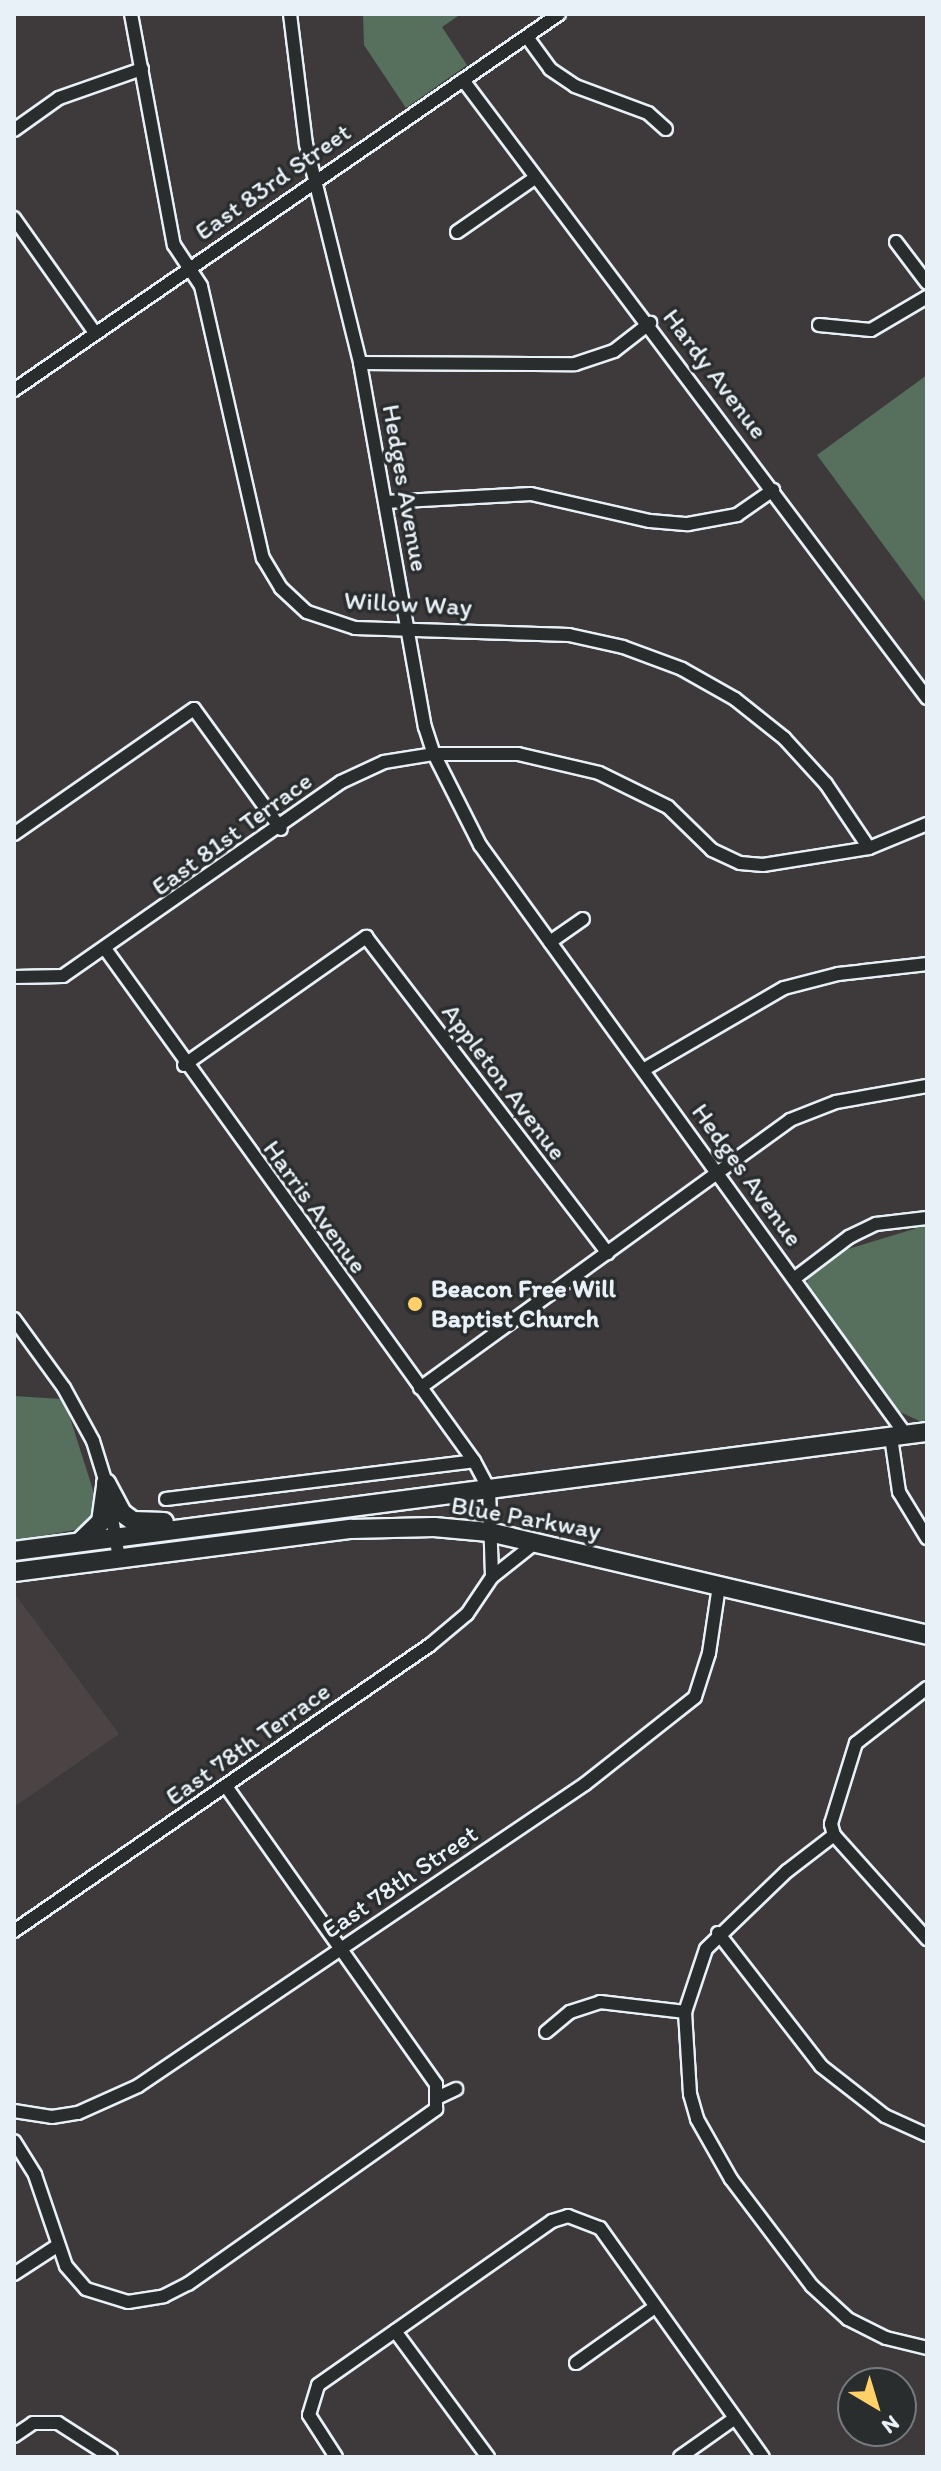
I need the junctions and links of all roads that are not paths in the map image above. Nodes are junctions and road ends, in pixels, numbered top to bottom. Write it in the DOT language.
graph roads {
  1 [pos="131,14"];
  2 [pos="290,14"];
  3 [pos="559,14"];
  4 [pos="527,37"];
  5 [pos="142,69"];
  6 [pos="463,80"];
  7 [pos="666,129"];
  8 [pos="14,130"];
  9 [pos="316,178"];
  10 [pos="535,178"];
  11 [pos="14,218"];
  12 [pos="457,232"];
  13 [pos="896,242"];
  14 [pos="190,267"];
  15 [pos="927,283"];
  16 [pos="927,297"];
  17 [pos="650,323"];
  18 [pos="819,325"];
  19 [pos="95,333"];
  20 [pos="360,363"];
  21 [pos="14,390"];
  22 [pos="773,490"];
  23 [pos="385,502"];
  24 [pos="408,630"];
  25 [pos="927,698"];
  26 [pos="434,754"];
  27 [pos="927,824"];
  28 [pos="281,829"];
  29 [pos="14,834"];
  30 [pos="869,848"];
  31 [pos="583,919"];
  32 [pos="550,942"];
  33 [pos="106,950"];
  34 [pos="927,964"];
  35 [pos="14,977"];
  36 [pos="184,1065"];
  37 [pos="643,1070"];
  38 [pos="927,1086"];
  39 [pos="719,1173"];
  40 [pos="927,1218"];
  41 [pos="608,1253"];
  42 [pos="795,1278"];
  43 [pos="14,1319"];
  44 [pos="420,1388"];
  45 [pos="927,1432"];
  46 [pos="899,1436"];
  47 [pos="474,1461"];
  48 [pos="106,1483"];
  49 [pos="489,1489"];
  50 [pos="166,1499"];
  51 [pos="222,1524"];
  52 [pos="489,1532"];
  53 [pos="116,1538"];
  54 [pos="927,1538"];
  55 [pos="76,1543"];
  56 [pos="535,1543"];
  57 [pos="14,1551"];
  58 [pos="119,1558"];
  59 [pos="14,1572"];
  60 [pos="492,1577"];
  61 [pos="719,1586"];
  62 [pos="927,1635"];
  63 [pos="927,1688"];
  64 [pos="226,1786"];
  65 [pos="834,1835"];
  66 [pos="14,1931"];
  67 [pos="718,1933"];
  68 [pos="927,1939"];
  69 [pos="338,1950"];
  70 [pos="685,2012"];
  71 [pos="546,2032"];
  72 [pos="456,2089"];
  73 [pos="439,2097"];
  74 [pos="14,2111"];
  75 [pos="927,2135"];
  76 [pos="14,2141"];
  77 [pos="57,2246"];
  78 [pos="14,2274"];
  79 [pos="655,2307"];
  80 [pos="395,2331"];
  81 [pos="927,2348"];
  82 [pos="576,2363"];
  83 [pos="735,2418"];
  84 [pos="15,2432"];
  85 [pos="111,2457"];
  86 [pos="336,2457"];
  87 [pos="488,2457"];
  88 [pos="680,2457"];
  89 [pos="763,2457"];
  1 -- 5 [label="street, Willow Way"];
  2 -- 9 [label="street, Hedges Avenue"];
  3 -- 4 [label="street, East 83rd Street"];
  4 -- 6 [label="street, East 83rd Street"];
  4 -- 7 [label="street"];
  5 -- 8 [label="street"];
  5 -- 14 [label="street, Willow Way"];
  6 -- 9 [label="street, East 83rd Street"];
  6 -- 10 [label="street, Hardy Avenue"];
  9 -- 14 [label="street, East 83rd Street"];
  9 -- 20 [label="street, Hedges Avenue"];
  10 -- 12 [label="street"];
  10 -- 17 [label="street, Hardy Avenue"];
  11 -- 19 [label="street"];
  13 -- 15 [label="street"];
  14 -- 19 [label="street, East 83rd Street"];
  14 -- 24 [label="street, Willow Way"];
  16 -- 18 [label="street"];
  17 -- 20 [label="street"];
  17 -- 22 [label="street, Hardy Avenue"];
  19 -- 21 [label="street, East 83rd Street"];
  20 -- 23 [label="street, Hedges Avenue"];
  22 -- 23 [label="street"];
  22 -- 25 [label="street, Hardy Avenue"];
  23 -- 24 [label="street, Hedges Avenue"];
  24 -- 26 [label="street, Hedges Avenue"];
  24 -- 30 [label="street, Willow Way"];
  26 -- 28 [label="street, East 81st Terrace"];
  26 -- 30 [label="street, East 81st Terrace"];
  26 -- 32 [label="street, Hedges Avenue"];
  27 -- 30 [label="street, East 81st Terrace"];
  28 -- 29 [label="street"];
  28 -- 33 [label="street, East 81st Terrace"];
  31 -- 32 [label="street"];
  32 -- 37 [label="street, Hedges Avenue"];
  33 -- 35 [label="street, East 81st Terrace"];
  33 -- 36 [label="street, Harris Avenue"];
  34 -- 37 [label="street"];
  36 -- 41 [label="street, Appleton Avenue"];
  36 -- 44 [label="street, Harris Avenue"];
  37 -- 39 [label="street, Hedges Avenue"];
  38 -- 39 [label="street"];
  39 -- 41 [label="street"];
  39 -- 42 [label="street, Hedges Avenue"];
  40 -- 42 [label="street"];
  41 -- 44 [label="street"];
  42 -- 46 [label="street, Hedges Avenue"];
  43 -- 48 [label="street"];
  44 -- 47 [label="street, Harris Avenue"];
  45 -- 46 [label="highway, Blue Parkway"];
  46 -- 49 [label="highway, Blue Parkway"];
  46 -- 54 [label="street"];
  47 -- 49 [label="street, Harris Avenue"];
  47 -- 50 [label="street"];
  48 -- 51 [label="highway"];
  48 -- 53 [label="street"];
  48 -- 55 [label="highway"];
  49 -- 51 [label="highway, Blue Parkway"];
  49 -- 52 [label="street"];
  51 -- 53 [label="highway, Blue Parkway"];
  52 -- 56 [label="highway, Blue Parkway"];
  52 -- 58 [label="highway, Blue Parkway"];
  52 -- 60 [label="street"];
  53 -- 55 [label="highway, Blue Parkway"];
  53 -- 58 [label="street"];
  55 -- 57 [label="highway, Blue Parkway"];
  56 -- 60 [label="street, East 78th Terrace"];
  56 -- 61 [label="highway, Blue Parkway"];
  58 -- 59 [label="highway, Blue Parkway"];
  60 -- 64 [label="street, East 78th Terrace"];
  61 -- 62 [label="highway, Blue Parkway"];
  61 -- 69 [label="street, East 78th Street"];
  63 -- 65 [label="street"];
  64 -- 66 [label="street, East 78th Terrace"];
  64 -- 69 [label="street"];
  65 -- 67 [label="street"];
  65 -- 68 [label="street"];
  67 -- 70 [label="street"];
  67 -- 75 [label="street"];
  69 -- 73 [label="street"];
  69 -- 74 [label="street, East 78th Street"];
  70 -- 71 [label="street"];
  70 -- 81 [label="street"];
  72 -- 73 [label="street"];
  73 -- 77 [label="street"];
  76 -- 77 [label="street"];
  77 -- 78 [label="street"];
  79 -- 80 [label="street"];
  79 -- 82 [label="street"];
  79 -- 83 [label="street"];
  80 -- 86 [label="street"];
  80 -- 87 [label="street"];
  83 -- 88 [label="street"];
  83 -- 89 [label="street"];
  84 -- 85 [label="street"];
}
